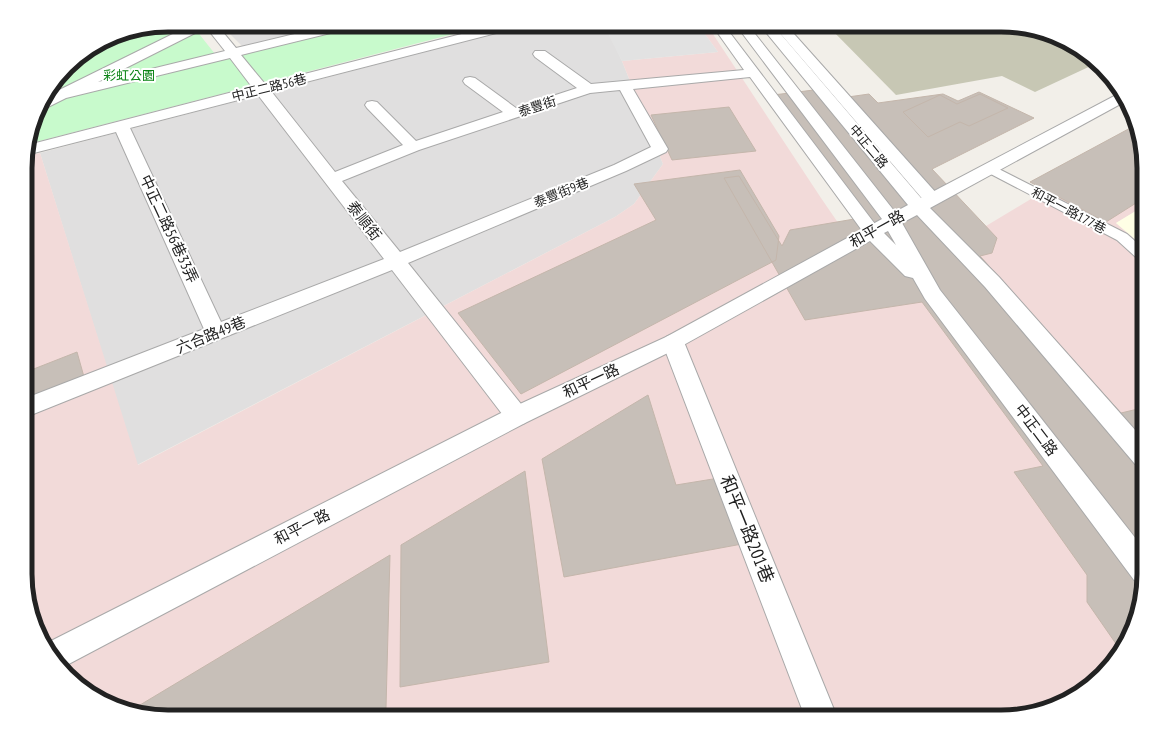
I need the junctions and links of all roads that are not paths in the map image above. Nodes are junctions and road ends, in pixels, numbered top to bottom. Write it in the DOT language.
graph roads {
  1 [pos="188,32"];
  2 [pos="216,32"];
  3 [pos="318,32"];
  4 [pos="485,32"];
  5 [pos="723,32"];
  6 [pos="747,32"];
  7 [pos="772,32"];
  8 [pos="785,32"];
  9 [pos="233,53"];
  10 [pos="540,54"];
  11 [pos="752,73"];
  12 [pos="470,81"];
  13 [pos="624,87"];
  14 [pos="262,89"];
  15 [pos="588,89"];
  16 [pos="66,94"];
  17 [pos="1119,99"];
  18 [pos="49,101"];
  19 [pos="372,105"];
  20 [pos="514,114"];
  21 [pos="121,126"];
  22 [pos="33,148"];
  23 [pos="412,148"];
  24 [pos="989,168"];
  25 [pos="331,179"];
  26 [pos="926,203"];
  27 [pos="892,221"];
  28 [pos="872,232"];
  29 [pos="1137,251"];
  30 [pos="396,261"];
  31 [pos="928,289"];
  32 [pos="216,333"];
  33 [pos="673,342"];
  34 [pos="32,406"];
  35 [pos="517,416"];
  36 [pos="1137,449"];
  37 [pos="1137,562"];
  38 [pos="57,653"];
  39 [pos="818,710"];
  1 -- 16 [label="street"];
  2 -- 9 [label="street, 泰順街"];
  3 -- 9 [label="street"];
  4 -- 14 [label="street, 中正二路56巷"];
  5 -- 11 [label="street, 中正二路"];
  6 -- 27 [label="street, 中正二路"];
  7 -- 26 [label="street, 中正二路"];
  8 -- 26 [label="street, 中正二路"];
  9 -- 14 [label="street, 泰順街"];
  9 -- 16 [label="street"];
  10 -- 15 [label="street"];
  11 -- 13 [label="street, 泰豐街"];
  11 -- 28 [label="street, 中正二路"];
  12 -- 20 [label="street"];
  13 -- 15 [label="street, 泰豐街"];
  13 -- 30 [label="street, 泰豐街9巷"];
  14 -- 21 [label="street, 中正二路56巷"];
  14 -- 25 [label="street, 泰順街"];
  15 -- 20 [label="street, 泰豐街"];
  16 -- 18 [label="street"];
  17 -- 24 [label="street, 和平一路"];
  19 -- 23 [label="street"];
  20 -- 23 [label="street, 泰豐街"];
  21 -- 22 [label="street, 中正二路56巷"];
  21 -- 32 [label="street, 中正二路56巷33弄"];
  23 -- 25 [label="street, 泰豐街"];
  24 -- 26 [label="street, 和平一路"];
  24 -- 29 [label="lane, 和平一路177巷"];
  25 -- 30 [label="street, 泰順街"];
  26 -- 27 [label="street, 和平一路"];
  26 -- 36 [label="street, 中正二路"];
  27 -- 28 [label="street, 和平一路"];
  27 -- 31 [label="street, 中正二路"];
  28 -- 31 [label="street, 中正二路"];
  28 -- 33 [label="street, 和平一路"];
  30 -- 32 [label="street, 六合路49巷"];
  30 -- 35 [label="street, 泰順街"];
  31 -- 37 [label="street, 中正二路"];
  32 -- 34 [label="street, 六合路49巷"];
  33 -- 35 [label="street, 和平一路"];
  33 -- 39 [label="street, 和平一路201巷"];
  35 -- 38 [label="street, 和平一路"];
}
